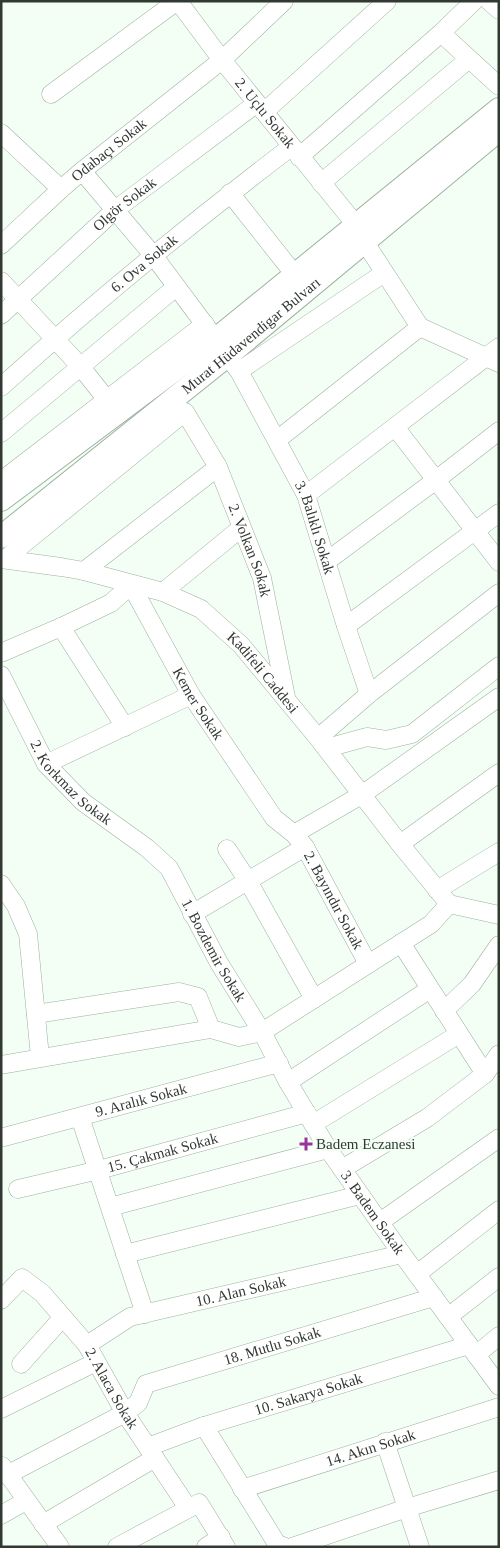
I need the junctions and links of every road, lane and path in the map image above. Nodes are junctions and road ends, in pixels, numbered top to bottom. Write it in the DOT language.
graph roads {
  1 [pos="178,1"];
  2 [pos="284,1"];
  3 [pos="387,1"];
  4 [pos="474,1"];
  5 [pos="489,1"];
  6 [pos="499,10"];
  7 [pos="441,33"];
  8 [pos="469,59"];
  9 [pos="222,60"];
  10 [pos="499,86"];
  11 [pos="51,94"];
  12 [pos="260,108"];
  13 [pos="499,109"];
  14 [pos="499,130"];
  15 [pos="1,133"];
  16 [pos="295,152"];
  17 [pos="82,171"];
  18 [pos="321,183"];
  19 [pos="61,189"];
  20 [pos="230,193"];
  21 [pos="116,210"];
  22 [pos="360,233"];
  23 [pos="1,245"];
  24 [pos="153,255"];
  25 [pos="384,273"];
  26 [pos="295,274"];
  27 [pos="1,281"];
  28 [pos="176,287"];
  29 [pos="19,299"];
  30 [pos="1,315"];
  31 [pos="420,327"];
  32 [pos="55,339"];
  33 [pos="222,348"];
  34 [pos="495,356"];
  35 [pos="81,367"];
  36 [pos="1,388"];
  37 [pos="107,400"];
  38 [pos="395,427"];
  39 [pos="499,431"];
  40 [pos="1,433"];
  41 [pos="277,440"];
  42 [pos="218,467"];
  43 [pos="436,480"];
  44 [pos="1,481"];
  45 [pos="306,495"];
  46 [pos="1,500"];
  47 [pos="499,513"];
  48 [pos="241,528"];
  49 [pos="475,532"];
  50 [pos="1,537"];
  51 [pos="3,559"];
  52 [pos="327,561"];
  53 [pos="499,562"];
  54 [pos="84,571"];
  55 [pos="131,585"];
  56 [pos="163,592"];
  57 [pos="499,593"];
  58 [pos="346,626"];
  59 [pos="61,627"];
  60 [pos="1,653"];
  61 [pos="499,666"];
  62 [pos="1,674"];
  63 [pos="369,694"];
  64 [pos="191,695"];
  65 [pos="499,697"];
  66 [pos="286,700"];
  67 [pos="125,727"];
  68 [pos="323,743"];
  69 [pos="46,764"];
  70 [pos="499,773"];
  71 [pos="362,794"];
  72 [pos="299,841"];
  73 [pos="400,844"];
  74 [pos="227,849"];
  75 [pos="499,852"];
  76 [pos="169,868"];
  77 [pos="248,881"];
  78 [pos="1,884"];
  79 [pos="437,890"];
  80 [pos="449,904"];
  81 [pos="192,914"];
  82 [pos="499,915"];
  83 [pos="401,943"];
  84 [pos="499,944"];
  85 [pos="368,964"];
  86 [pos="430,988"];
  87 [pos="314,999"];
  88 [pos="444,1010"];
  89 [pos="36,1014"];
  90 [pos="211,1029"];
  91 [pos="262,1032"];
  92 [pos="459,1034"];
  93 [pos="499,1054"];
  94 [pos="40,1057"];
  95 [pos="279,1063"];
  96 [pos="1,1065"];
  97 [pos="485,1074"];
  98 [pos="288,1082"];
  99 [pos="80,1117"];
  100 [pos="310,1118"];
  101 [pos="4,1137"];
  102 [pos="499,1138"];
  103 [pos="328,1149"];
  104 [pos="342,1169"];
  105 [pos="99,1170"];
  106 [pos="18,1189"];
  107 [pos="360,1195"];
  108 [pos="110,1207"];
  109 [pos="499,1210"];
  110 [pos="380,1222"];
  111 [pos="125,1254"];
  112 [pos="402,1254"];
  113 [pos="417,1274"];
  114 [pos="499,1277"];
  115 [pos="434,1297"];
  116 [pos="1,1300"];
  117 [pos="145,1314"];
  118 [pos="63,1317"];
  119 [pos="448,1317"];
  120 [pos="499,1336"];
  121 [pos="87,1345"];
  122 [pos="473,1350"];
  123 [pos="96,1362"];
  124 [pos="21,1364"];
  125 [pos="499,1386"];
  126 [pos="499,1407"];
  127 [pos="1,1409"];
  128 [pos="125,1412"];
  129 [pos="204,1426"];
  130 [pos="386,1442"];
  131 [pos="151,1453"];
  132 [pos="4,1470"];
  133 [pos="499,1480"];
  134 [pos="242,1489"];
  135 [pos="26,1501"];
  136 [pos="194,1506"];
  137 [pos="407,1508"];
  138 [pos="1,1515"];
  139 [pos="43,1524"];
  140 [pos="224,1542"];
  141 [pos="301,1545"];
  142 [pos="57,1546"];
  143 [pos="117,1547"];
  144 [pos="206,1547"];
  145 [pos="285,1547"];
  146 [pos="420,1547"];
  1 -- 9 [label="street, 2. Uçlu Sokak"];
  1 -- 11 [label="street"];
  2 -- 9 [label="street, Odabaçı Sokak"];
  3 -- 12 [label="street, Olgör Sokak"];
  4 -- 7 [label="street, 6. Ova Sokak"];
  5 -- 6 [label="street"];
  7 -- 8 [label="street"];
  7 -- 16 [label="street, 6. Ova Sokak"];
  8 -- 10 [label="street"];
  8 -- 18 [label="street"];
  9 -- 12 [label="street, 2. Uçlu Sokak"];
  9 -- 17 [label="street, Odabaçı Sokak"];
  12 -- 16 [label="street, 2. Uçlu Sokak"];
  12 -- 21 [label="street, Olgör Sokak"];
  13 -- 22 [label="main road, Murat Hüdavendigar Bulvarı"];
  14 -- 22 [label="main road, Murat Hüdavendigar Bulvarı"];
  15 -- 19 [label="street"];
  16 -- 18 [label="street, 2. Uçlu Sokak"];
  16 -- 20 [label="street, 6. Ova Sokak"];
  17 -- 19 [label="street, Odabaçı Sokak"];
  17 -- 21 [label="street, 3. Balıklı Sokak"];
  18 -- 22 [label="street, 2. Uçlu Sokak"];
  19 -- 23 [label="street, Odabaçı Sokak"];
  20 -- 24 [label="street, 6. Ova Sokak"];
  20 -- 26 [label="street"];
  21 -- 24 [label="street, 3. Balıklı Sokak"];
  21 -- 29 [label="street, Olgör Sokak"];
  22 -- 25 [label="street, 2. Uçlu Sokak"];
  22 -- 26 [label="main road, Murat Hüdavendigar Bulvarı"];
  22 -- 33 [label="main road, Murat Hüdavendigar Bulvarı"];
  24 -- 28 [label="street, 3. Balıklı Sokak"];
  24 -- 32 [label="street, 6. Ova Sokak"];
  25 -- 31 [label="street, 2. Uçlu Sokak"];
  25 -- 33 [label="street"];
  26 -- 33 [label="main road, Murat Hüdavendigar Bulvarı"];
  27 -- 29 [label="street"];
  28 -- 33 [label="street, 3. Balıklı Sokak"];
  28 -- 35 [label="street"];
  29 -- 30 [label="street, Olgör Sokak"];
  29 -- 32 [label="street"];
  31 -- 34 [label="street"];
  31 -- 41 [label="street"];
  32 -- 35 [label="street"];
  32 -- 36 [label="street, 6. Ova Sokak"];
  33 -- 37 [label="street"];
  33 -- 41 [label="street, 3. Balıklı Sokak"];
  33 -- 46 [label="main road, Murat Hüdavendigar Bulvarı"];
  33 -- 50 [label="main road, Murat Hüdavendigar Bulvarı"];
  34 -- 38 [label="street"];
  35 -- 37 [label="street"];
  35 -- 40 [label="street"];
  37 -- 44 [label="street"];
  38 -- 43 [label="street"];
  38 -- 45 [label="street"];
  39 -- 43 [label="street"];
  41 -- 45 [label="street, 3. Balıklı Sokak"];
  42 -- 48 [label="street, 2. Volkan Sokak"];
  42 -- 51 [label="street, 2. Volkan Sokak"];
  42 -- 54 [label="street"];
  43 -- 49 [label="street"];
  43 -- 52 [label="street"];
  45 -- 52 [label="street, 3. Balıklı Sokak"];
  47 -- 49 [label="street"];
  48 -- 56 [label="street"];
  48 -- 66 [label="street, 2. Volkan Sokak"];
  49 -- 53 [label="street"];
  49 -- 58 [label="street"];
  51 -- 54 [label="street, Kadifeli Caddesi"];
  52 -- 58 [label="street, 3. Balıklı Sokak"];
  54 -- 55 [label="street, Kadifeli Caddesi"];
  55 -- 56 [label="street, Kadifeli Caddesi"];
  55 -- 59 [label="street"];
  55 -- 64 [label="street, Kemer Sokak"];
  56 -- 66 [label="street, Kadifeli Caddesi"];
  57 -- 63 [label="street"];
  58 -- 63 [label="street, 3. Balıklı Sokak"];
  59 -- 60 [label="street"];
  59 -- 67 [label="street"];
  61 -- 68 [label="street"];
  62 -- 69 [label="street, 2. Korkmaz Sokak"];
  63 -- 68 [label="street"];
  64 -- 67 [label="street"];
  64 -- 72 [label="street, Kemer Sokak"];
  65 -- 71 [label="street"];
  66 -- 68 [label="street, Kadifeli Caddesi"];
  67 -- 69 [label="street"];
  68 -- 71 [label="street, Kadifeli Caddesi"];
  69 -- 76 [label="street, 2. Korkmaz Sokak"];
  70 -- 73 [label="street"];
  71 -- 72 [label="street"];
  71 -- 73 [label="street, Kadifeli Caddesi"];
  72 -- 77 [label="street, 2. Bayındır Sokak"];
  72 -- 85 [label="street, 2. Bayındır Sokak"];
  73 -- 79 [label="street, Kadifeli Caddesi"];
  74 -- 77 [label="street"];
  75 -- 79 [label="street"];
  76 -- 81 [label="street, 1. Bozdemir Sokak"];
  77 -- 81 [label="street, 2. Bayındır Sokak"];
  77 -- 87 [label="street"];
  78 -- 89 [label="street"];
  79 -- 80 [label="street, Kadifeli Caddesi"];
  80 -- 82 [label="street"];
  80 -- 83 [label="street"];
  81 -- 91 [label="street, 1. Bozdemir Sokak"];
  83 -- 85 [label="street"];
  83 -- 86 [label="street"];
  84 -- 88 [label="street"];
  85 -- 87 [label="street"];
  86 -- 88 [label="street"];
  86 -- 98 [label="street"];
  87 -- 91 [label="street"];
  88 -- 92 [label="street"];
  89 -- 90 [label="street"];
  89 -- 94 [label="street"];
  90 -- 91 [label="street"];
  90 -- 94 [label="street"];
  91 -- 95 [label="street, 3. Badem Sokak"];
  92 -- 97 [label="street"];
  92 -- 100 [label="street, 15. Çakmak Sokak"];
  93 -- 97 [label="street"];
  94 -- 96 [label="street"];
  95 -- 98 [label="street, 3. Badem Sokak"];
  95 -- 99 [label="street, 9. Aralık Sokak"];
  97 -- 104 [label="street"];
  98 -- 100 [label="street, 3. Badem Sokak"];
  99 -- 101 [label="street, 9. Aralık Sokak"];
  99 -- 105 [label="street"];
  100 -- 103 [label="street, 3. Badem Sokak"];
  100 -- 105 [label="street, 15. Çakmak Sokak"];
  102 -- 110 [label="street"];
  103 -- 104 [label="street, 3. Badem Sokak"];
  103 -- 108 [label="street"];
  104 -- 107 [label="street, 3. Badem Sokak"];
  105 -- 106 [label="street, 15. Çakmak Sokak"];
  105 -- 108 [label="street"];
  107 -- 110 [label="street, 3. Badem Sokak"];
  107 -- 111 [label="street"];
  108 -- 111 [label="street"];
  109 -- 113 [label="street"];
  110 -- 112 [label="street, 3. Badem Sokak"];
  111 -- 117 [label="street"];
  112 -- 113 [label="street, 3. Badem Sokak"];
  112 -- 117 [label="street, 10. Alan Sokak"];
  113 -- 115 [label="street, 3. Badem Sokak"];
  114 -- 119 [label="street"];
  115 -- 119 [label="street, 3. Badem Sokak"];
  115 -- 128 [label="street, 18. Mutlu Sokak"];
  116 -- 118 [label="street, 2. Alaca Sokak"];
  117 -- 121 [label="street, 10. Alan Sokak"];
  118 -- 121 [label="street, 2. Alaca Sokak"];
  118 -- 124 [label="street"];
  119 -- 122 [label="street, 3. Badem Sokak"];
  120 -- 122 [label="street"];
  121 -- 123 [label="street, 2. Alaca Sokak"];
  122 -- 125 [label="street, 3. Badem Sokak"];
  122 -- 129 [label="street, 10. Sakarya Sokak"];
  123 -- 127 [label="street"];
  123 -- 128 [label="street, 2. Alaca Sokak"];
  126 -- 130 [label="street, 14. Akın Sokak"];
  128 -- 131 [label="street, 2. Alaca Sokak"];
  128 -- 132 [label="street"];
  129 -- 131 [label="street, 10. Sakarya Sokak"];
  129 -- 134 [label="street"];
  130 -- 134 [label="street, 14. Akın Sokak"];
  130 -- 137 [label="street"];
  131 -- 136 [label="street, 2. Alaca Sokak"];
  131 -- 139 [label="street, 10. Sakarya Sokak"];
  132 -- 135 [label="street"];
  133 -- 137 [label="street"];
  134 -- 145 [label="street"];
  135 -- 138 [label="street"];
  135 -- 139 [label="street"];
  136 -- 140 [label="street, 2. Alaca Sokak"];
  136 -- 143 [label="street"];
  137 -- 141 [label="street"];
  137 -- 146 [label="street"];
  139 -- 142 [label="street"];
  140 -- 144 [label="street"];
}
